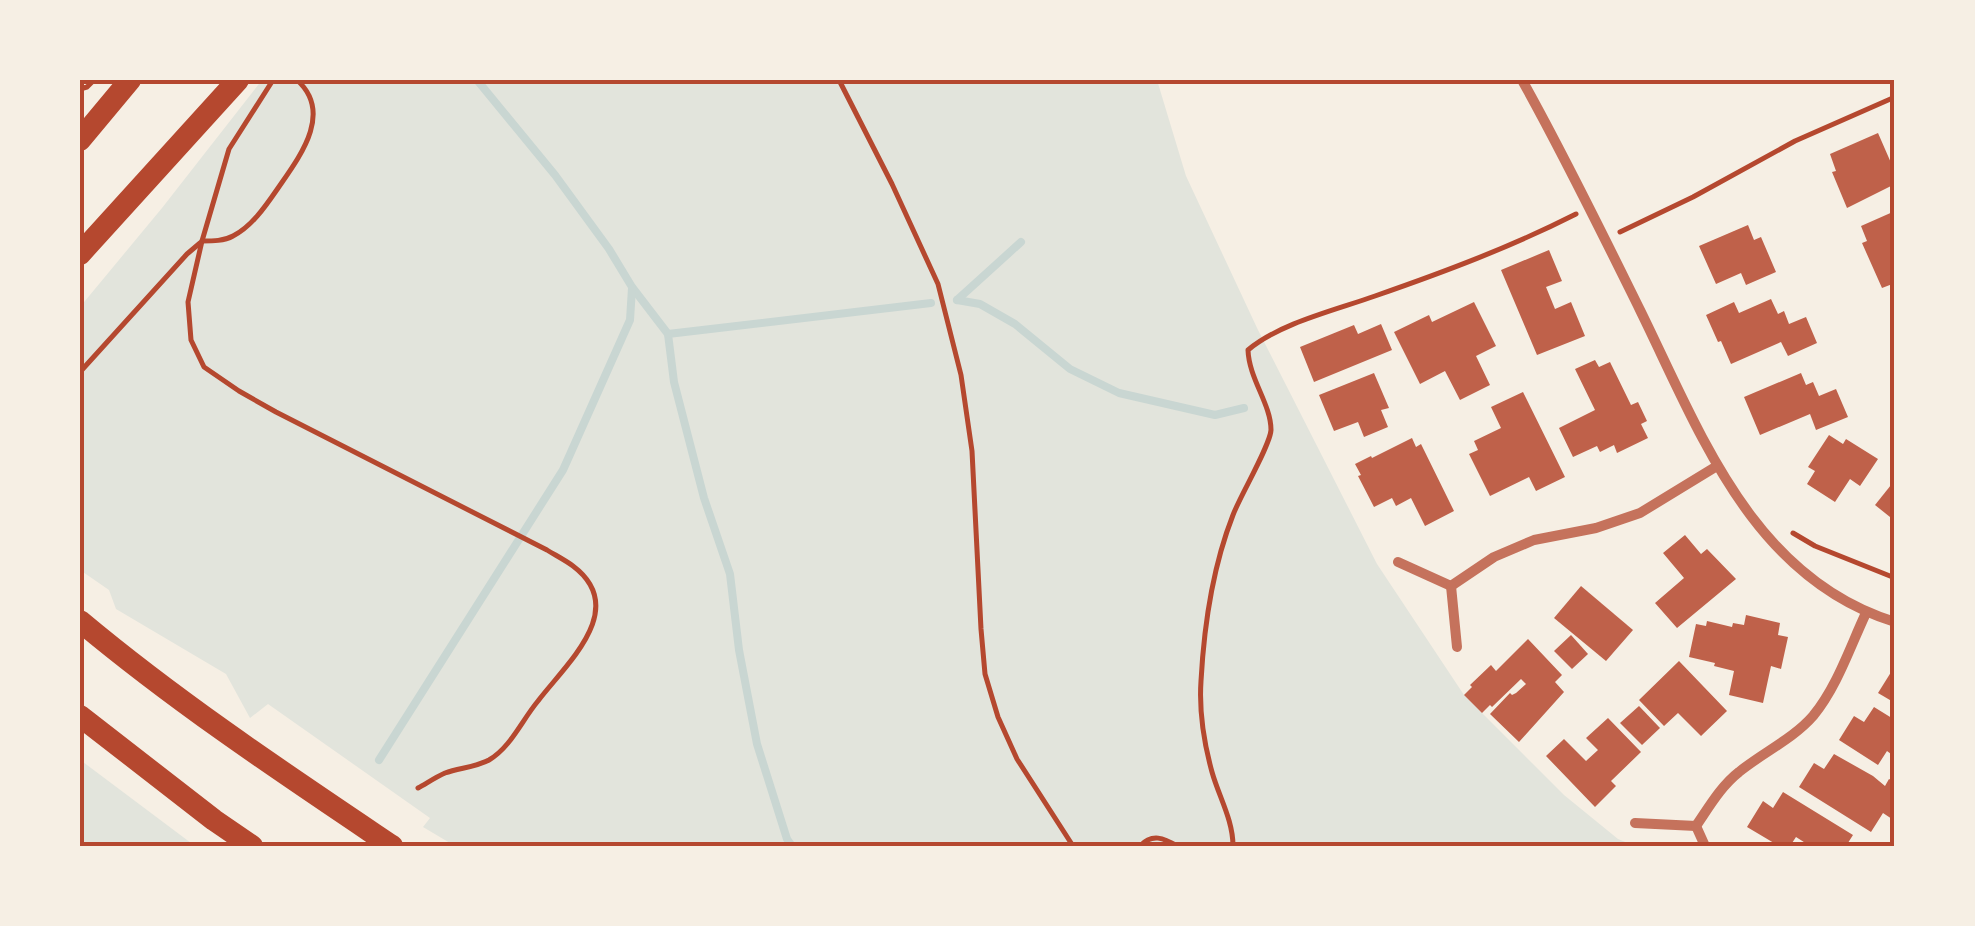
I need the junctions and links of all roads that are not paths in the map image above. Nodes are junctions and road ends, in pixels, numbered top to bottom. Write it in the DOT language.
graph roads {
  1 [pos="130,80"];
  2 [pos="238,80"];
  3 [pos="1522,80"];
  4 [pos="80,140"];
  5 [pos="82,253"];
  6 [pos="1717,466"];
  7 [pos="1398,562"];
  8 [pos="1451,586"];
  9 [pos="80,610"];
  10 [pos="1866,613"];
  11 [pos="80,621"];
  12 [pos="1895,622"];
  13 [pos="1457,646"];
  14 [pos="132,665"];
  15 [pos="80,716"];
  16 [pos="1636,823"];
  17 [pos="1696,826"];
  18 [pos="252,846"];
  19 [pos="392,846"];
  20 [pos="1705,846"];
  1 -- 4 [label="main road"];
  2 -- 5 [label="main road"];
  3 -- 6 [label="street"];
  6 -- 8 [label="street"];
  6 -- 10 [label="street"];
  7 -- 8 [label="street"];
  8 -- 13 [label="street"];
  9 -- 14 [label="main road"];
  10 -- 12 [label="street"];
  10 -- 17 [label="street"];
  11 -- 14 [label="main road"];
  14 -- 19 [label="main road"];
  15 -- 18 [label="main road"];
  16 -- 17 [label="street"];
  17 -- 20 [label="street"];
}
